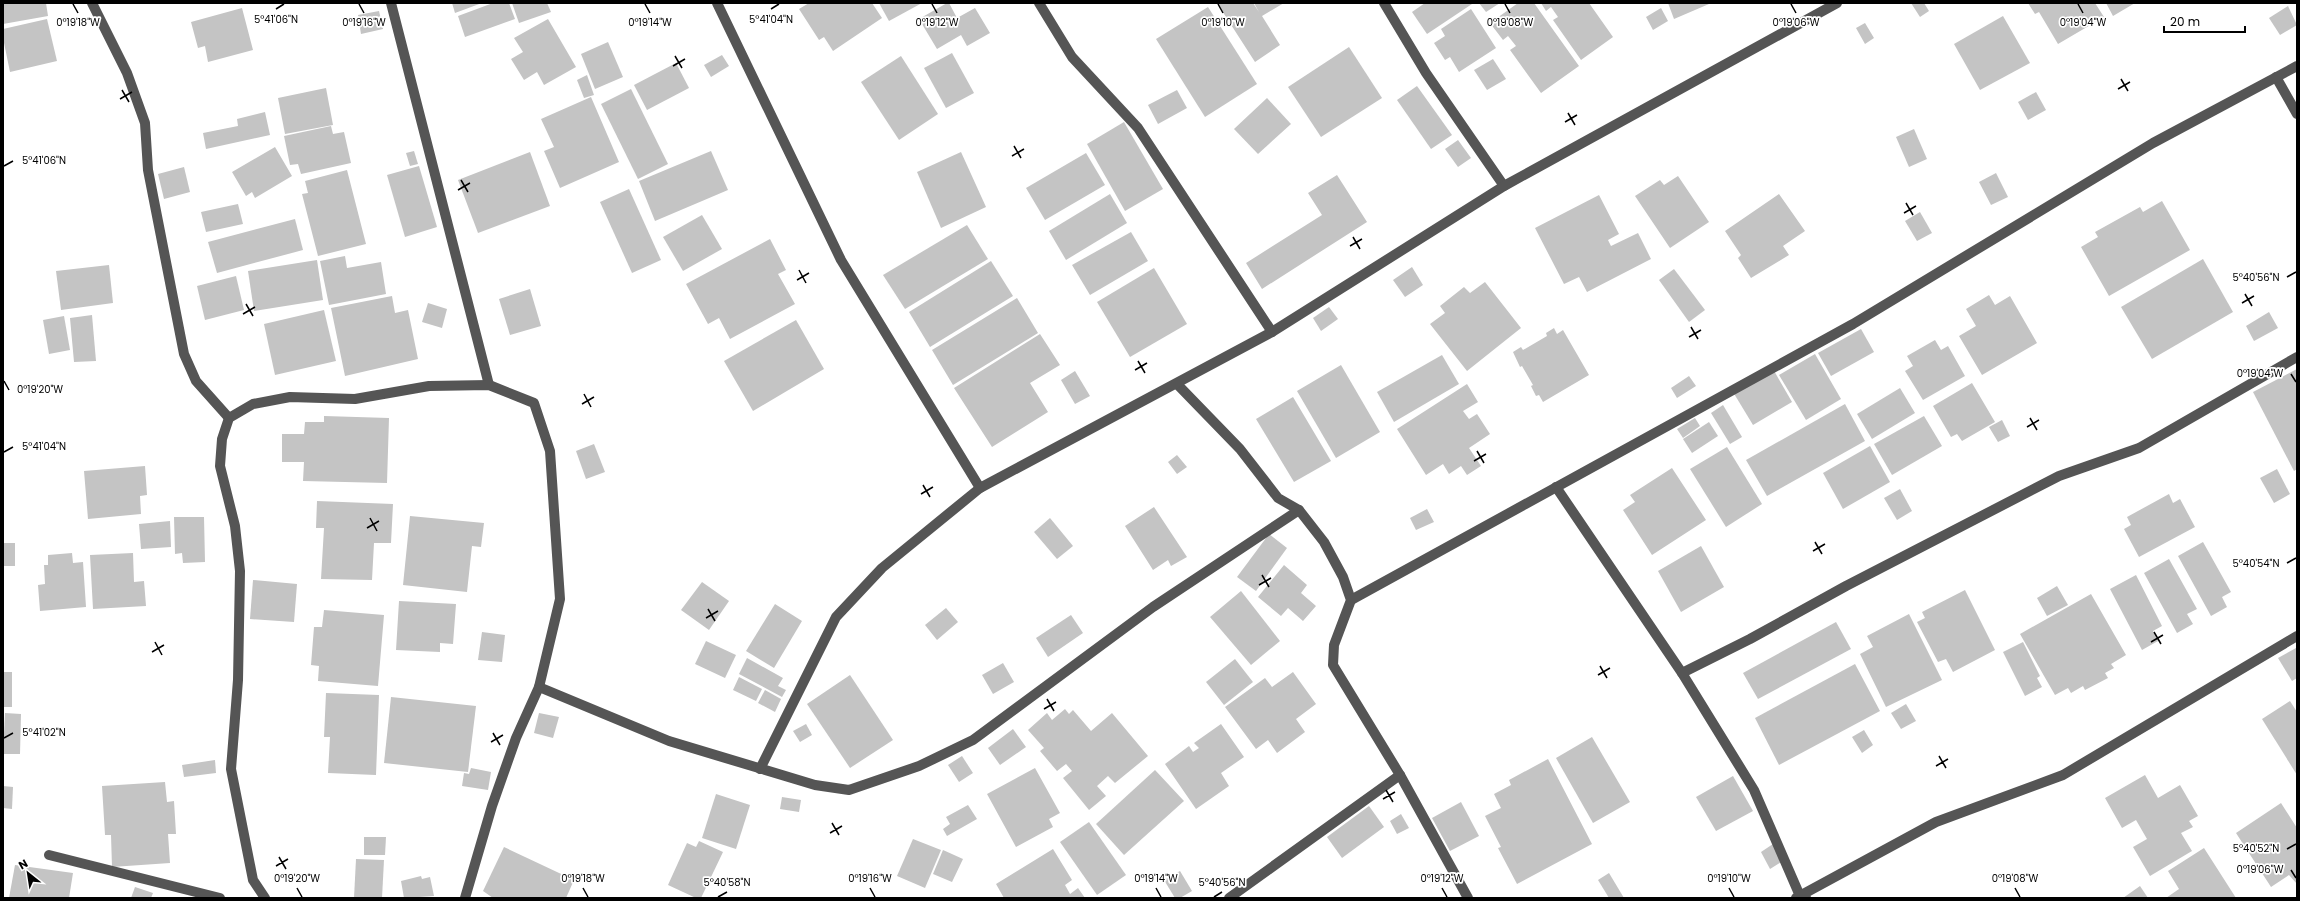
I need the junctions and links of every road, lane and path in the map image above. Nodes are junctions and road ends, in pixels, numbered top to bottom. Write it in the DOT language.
graph roads {
  1 [pos="92,3"];
  2 [pos="391,3"];
  3 [pos="717,3"];
  4 [pos="1039,3"];
  5 [pos="1384,3"];
  6 [pos="1837,3"];
  7 [pos="2297,66"];
  8 [pos="2276,77"];
  9 [pos="2297,114"];
  10 [pos="1504,186"];
  11 [pos="1272,332"];
  12 [pos="2297,357"];
  13 [pos="1178,384"];
  14 [pos="489,385"];
  15 [pos="229,418"];
  16 [pos="1556,487"];
  17 [pos="980,488"];
  18 [pos="1299,510"];
  19 [pos="1351,600"];
  20 [pos="2297,636"];
  21 [pos="1682,673"];
  22 [pos="539,687"];
  23 [pos="760,769"];
  24 [pos="1400,775"];
  25 [pos="49,855"];
  26 [pos="1801,897"];
  27 [pos="220,898"];
  28 [pos="264,898"];
  29 [pos="465,898"];
  30 [pos="1229,898"];
  31 [pos="1468,898"];
  1 -- 15 [label="street"];
  2 -- 14 [label="street"];
  3 -- 17 [label="street"];
  4 -- 11 [label="street"];
  5 -- 10 [label="street"];
  6 -- 10 [label="street"];
  7 -- 8 [label="street"];
  8 -- 9 [label="street"];
  8 -- 16 [label="street"];
  10 -- 11 [label="street"];
  11 -- 13 [label="street"];
  12 -- 21 [label="street"];
  13 -- 17 [label="street"];
  13 -- 18 [label="street"];
  14 -- 15 [label="street"];
  14 -- 22 [label="street"];
  15 -- 28 [label="street"];
  16 -- 19 [label="street"];
  16 -- 21 [label="street"];
  17 -- 23 [label="street"];
  18 -- 19 [label="street"];
  18 -- 23 [label="street"];
  19 -- 24 [label="street"];
  20 -- 26 [label="street"];
  21 -- 26 [label="street"];
  22 -- 23 [label="street"];
  22 -- 29 [label="street"];
  24 -- 30 [label="street"];
  24 -- 31 [label="street"];
  25 -- 27 [label="street"];
}
